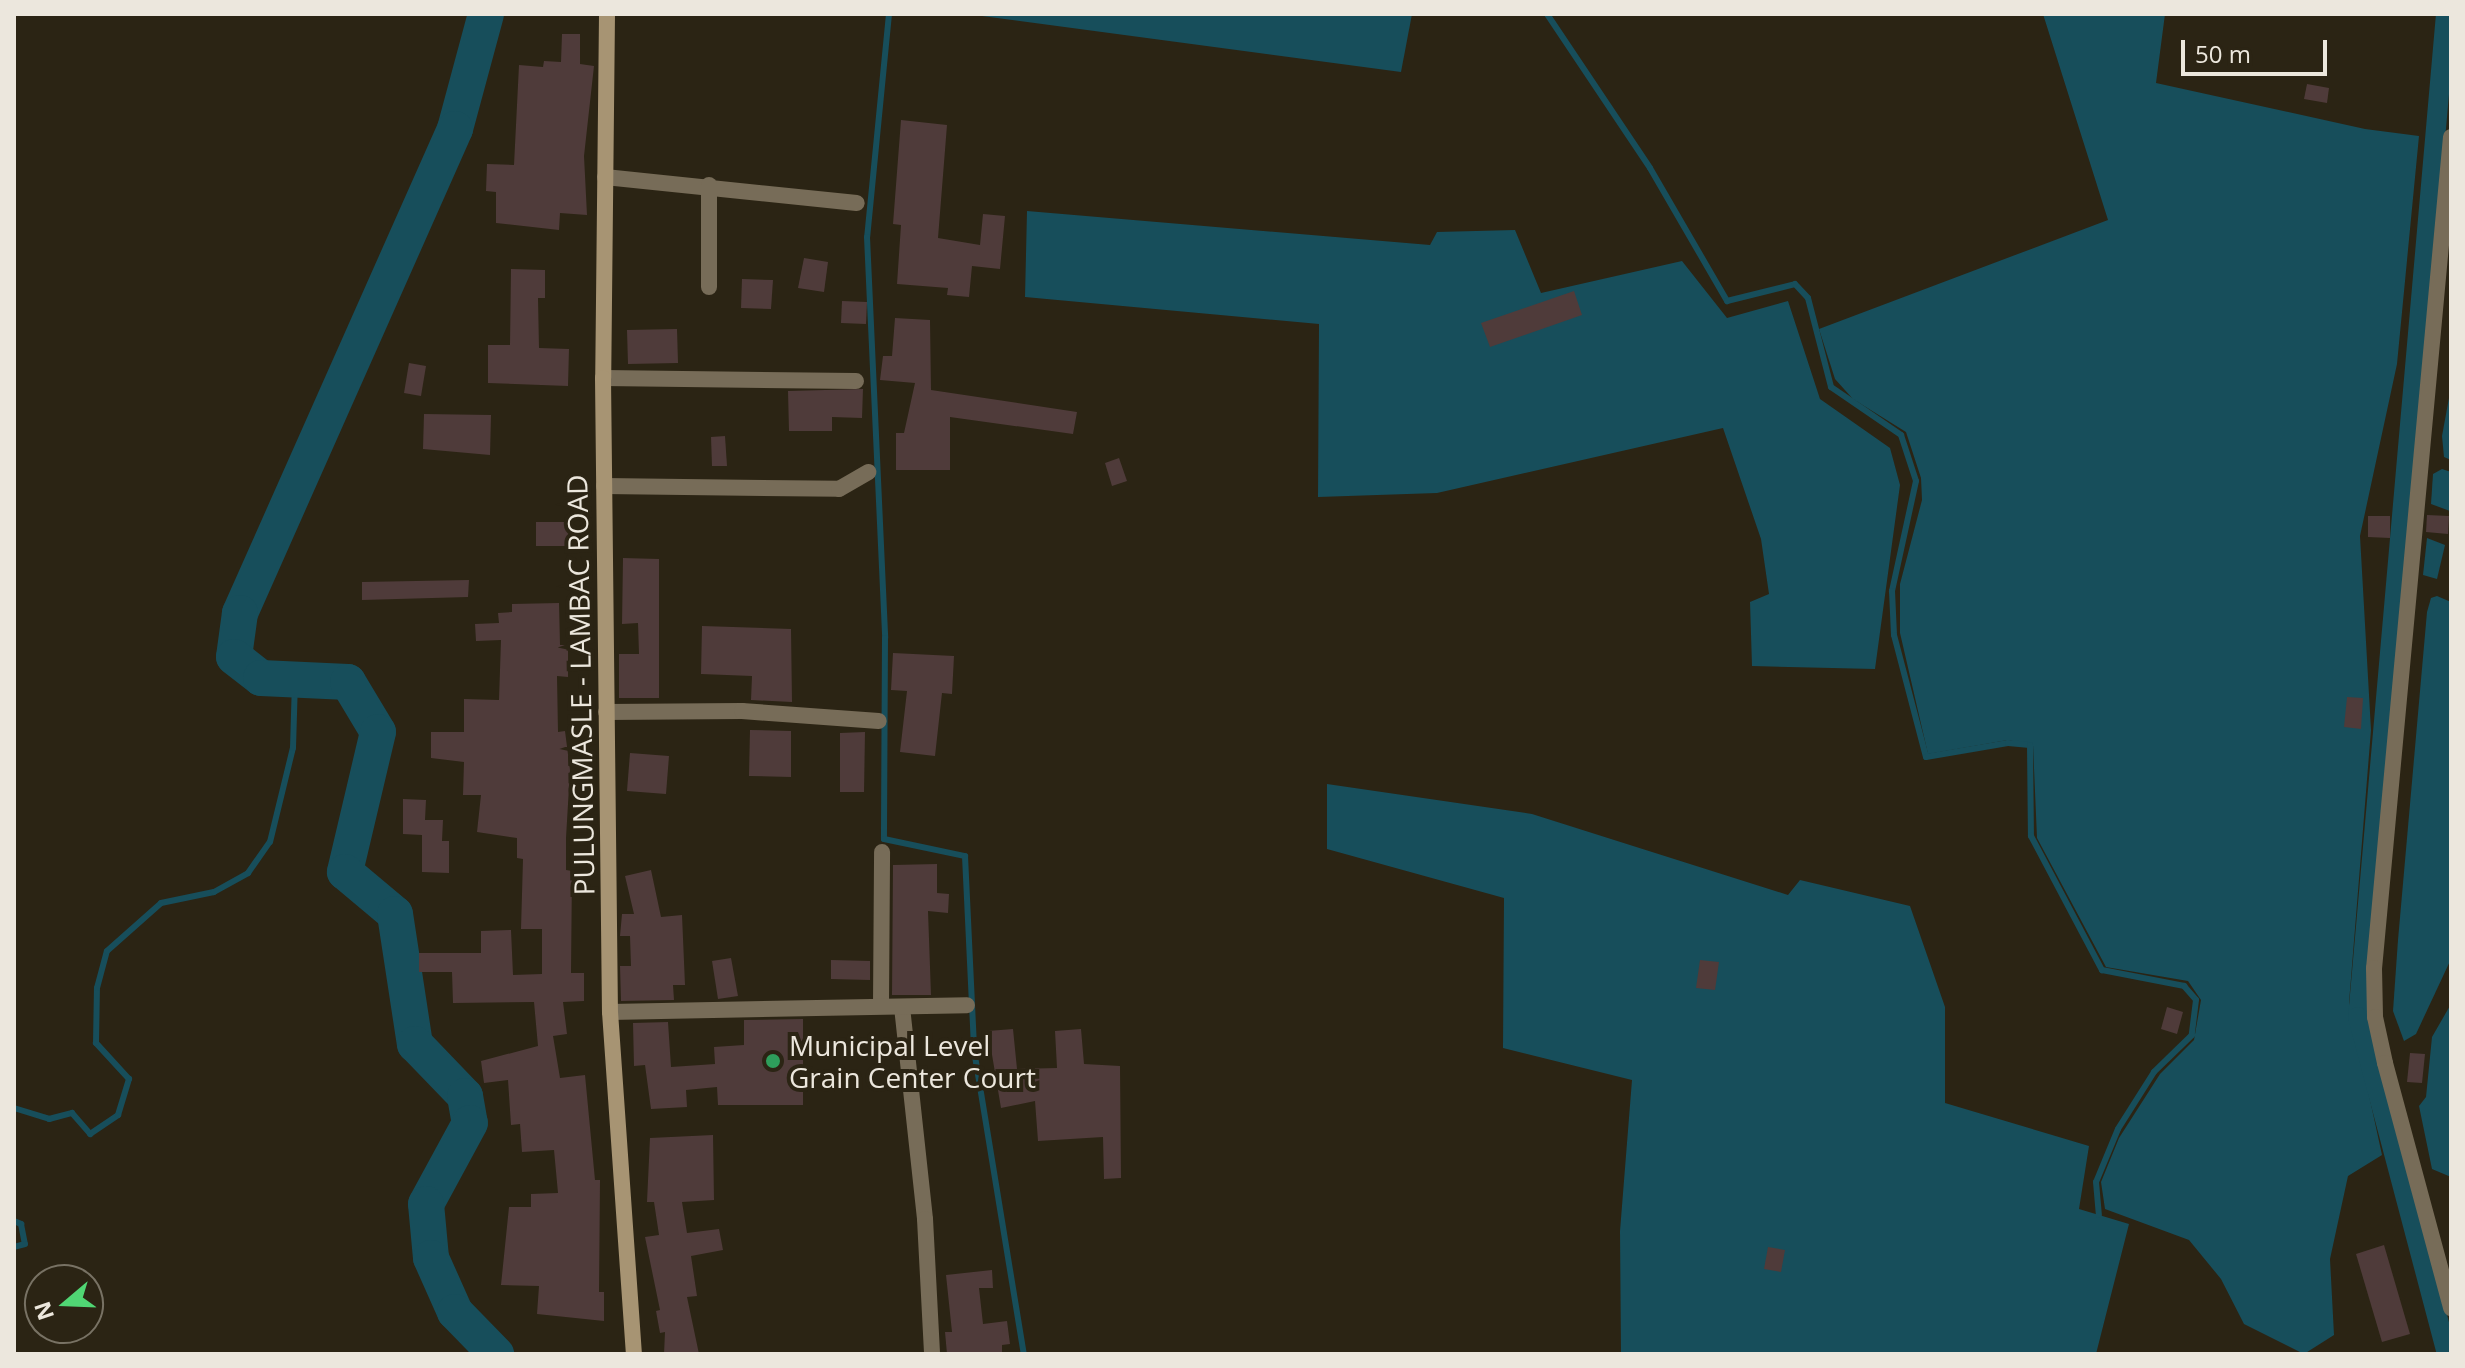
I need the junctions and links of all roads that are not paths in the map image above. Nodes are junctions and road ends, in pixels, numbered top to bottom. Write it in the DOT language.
graph roads {
  1 [pos="607,14"];
  2 [pos="2451,137"];
  3 [pos="605,177"];
  4 [pos="709,185"];
  5 [pos="857,203"];
  6 [pos="709,287"];
  7 [pos="603,378"];
  8 [pos="856,381"];
  9 [pos="869,472"];
  10 [pos="604,486"];
  11 [pos="606,712"];
  12 [pos="879,721"];
  13 [pos="882,852"];
  14 [pos="881,1005"];
  15 [pos="967,1005"];
  16 [pos="902,1007"];
  17 [pos="610,1012"];
  18 [pos="2451,1308"];
  19 [pos="634,1354"];
  20 [pos="932,1354"];
  1 -- 3 [label="street, PULUNGMASLE - LAMBAC ROAD"];
  2 -- 18 [label="street"];
  3 -- 4 [label="street"];
  3 -- 7 [label="street, PULUNGMASLE - LAMBAC ROAD"];
  4 -- 5 [label="street"];
  4 -- 6 [label="street"];
  7 -- 8 [label="street"];
  7 -- 10 [label="street, PULUNGMASLE - LAMBAC ROAD"];
  9 -- 10 [label="street"];
  10 -- 11 [label="street, PULUNGMASLE - LAMBAC ROAD"];
  11 -- 12 [label="street"];
  11 -- 17 [label="street, PULUNGMASLE - LAMBAC ROAD"];
  13 -- 14 [label="street"];
  14 -- 16 [label="street"];
  14 -- 17 [label="street"];
  15 -- 16 [label="street"];
  16 -- 20 [label="street"];
  17 -- 19 [label="street, PULUNGMASLE - LAMBAC ROAD"];
}
